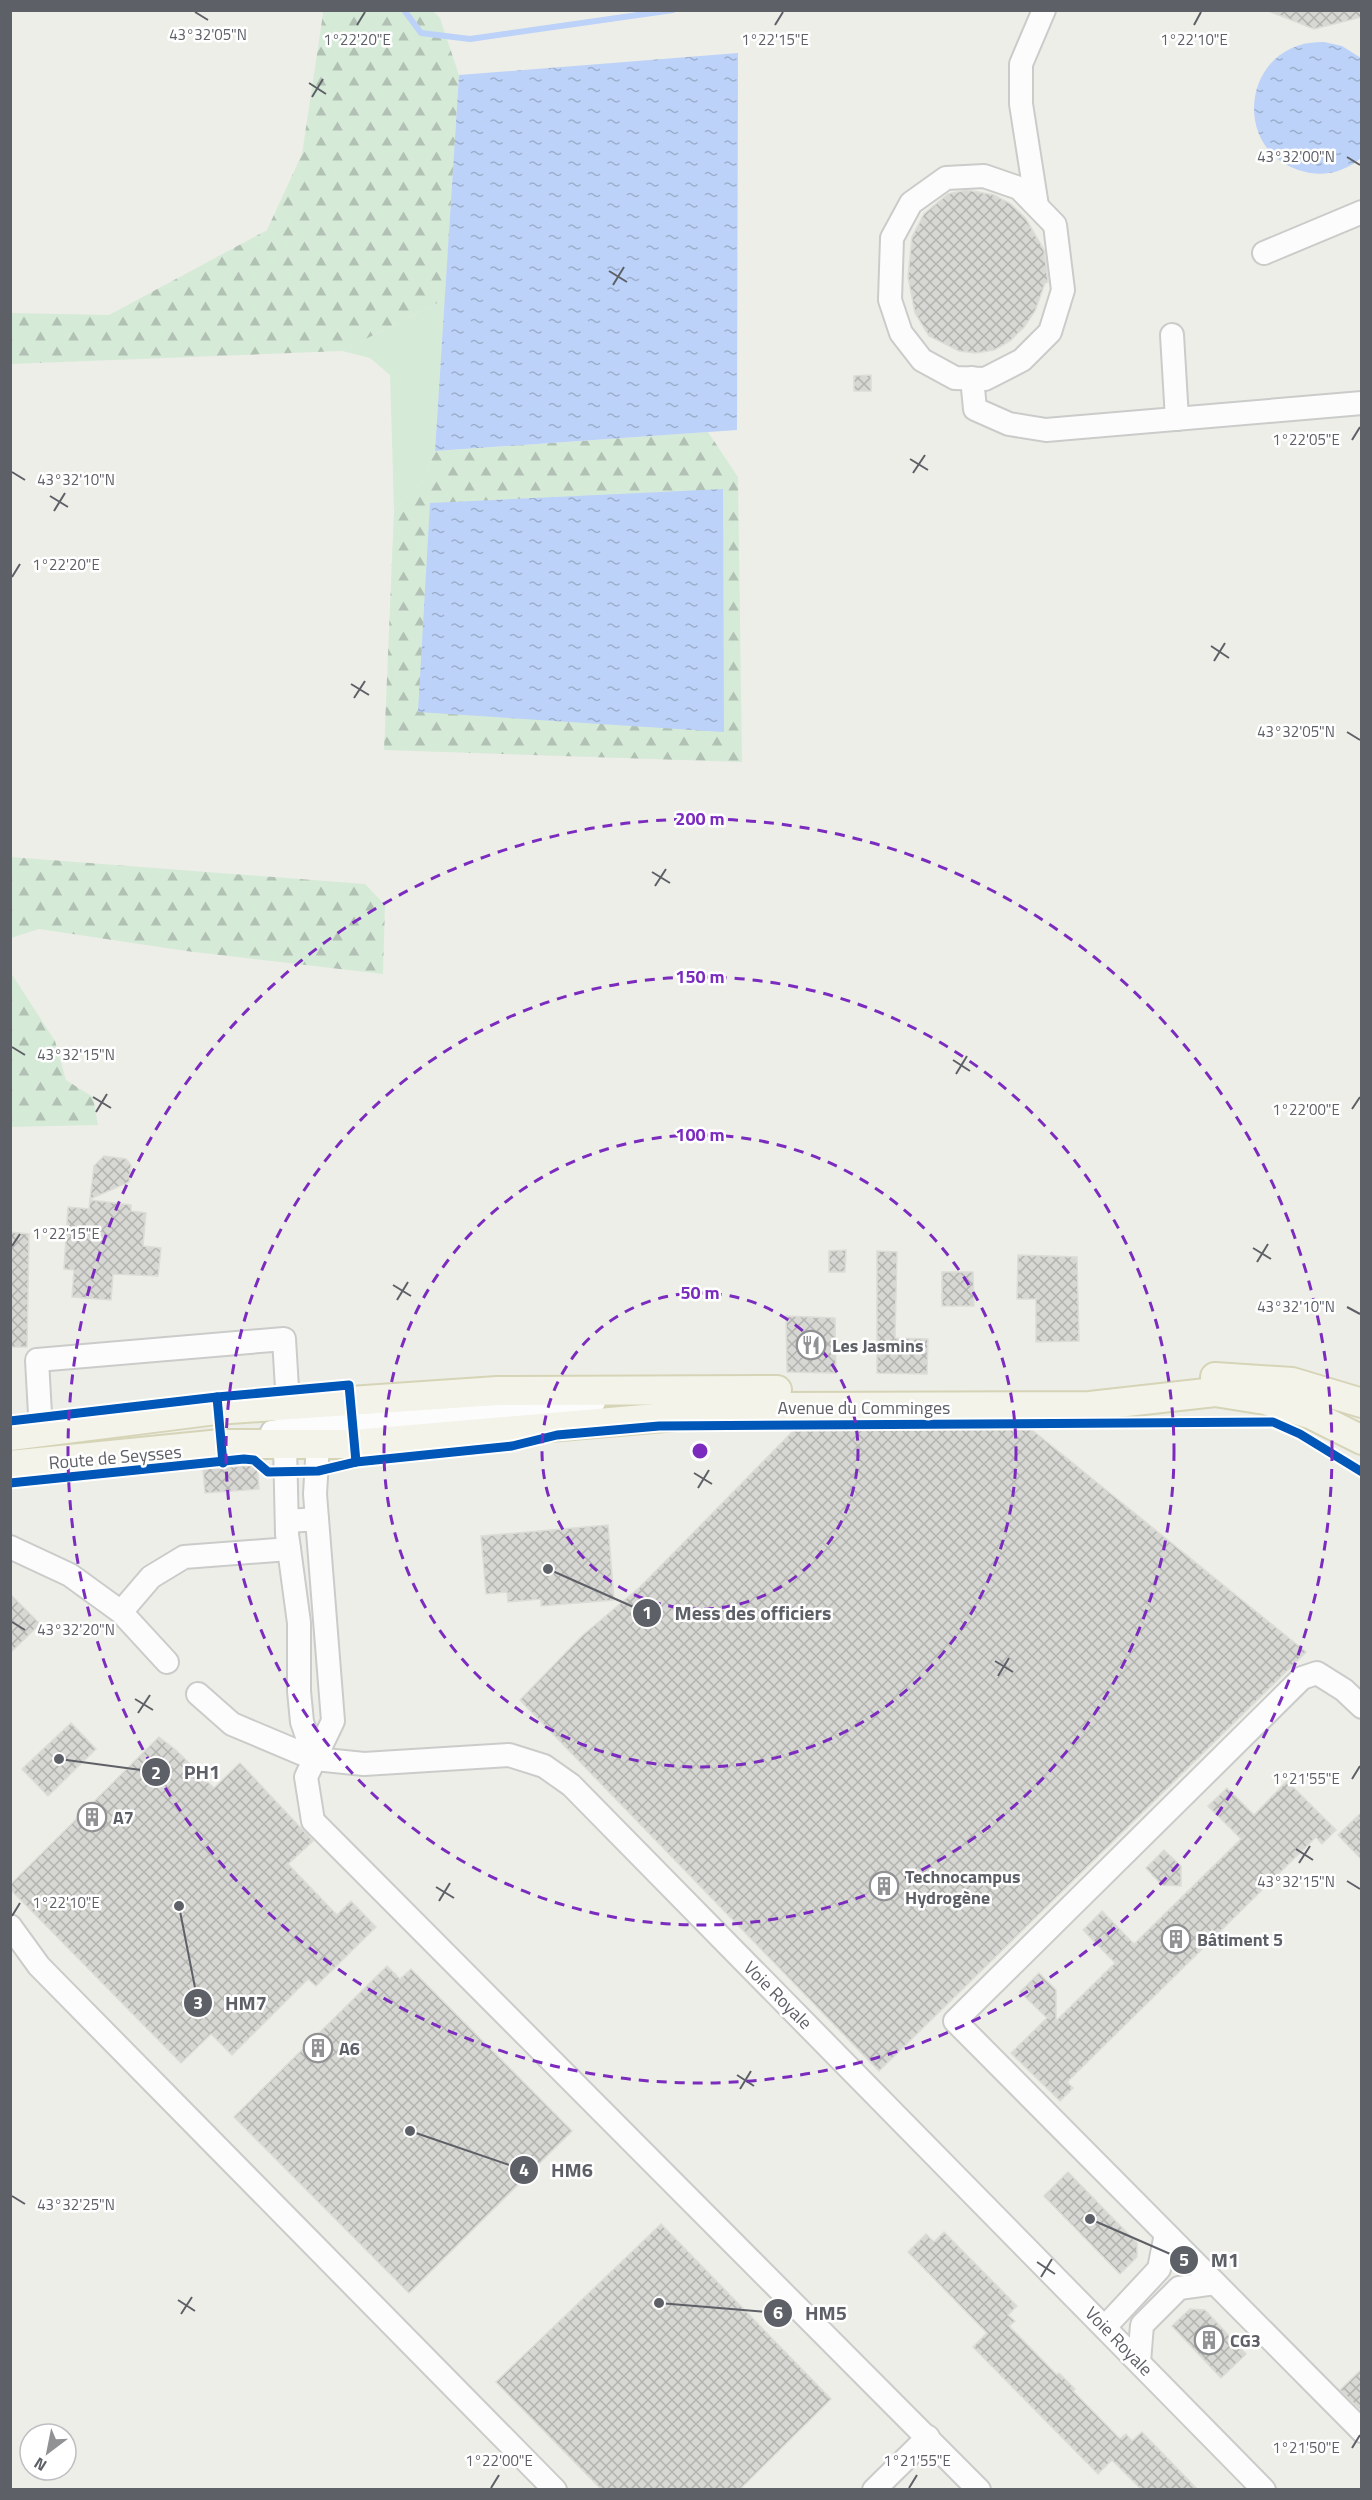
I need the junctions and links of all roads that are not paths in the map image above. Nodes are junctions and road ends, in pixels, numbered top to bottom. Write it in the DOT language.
graph roads {
  1 [pos="1044,10"];
  2 [pos="1037,206"];
  3 [pos="1362,212"];
  4 [pos="1264,254"];
  5 [pos="1172,335"];
  6 [pos="972,378"];
  7 [pos="1362,403"];
  8 [pos="1177,419"];
  9 [pos="1362,1402"];
  10 [pos="353,1422"];
  11 [pos="296,1430"];
  12 [pos="41,1432"];
  13 [pos="10,1436"];
  14 [pos="1362,1440"];
  15 [pos="10,1465"];
  16 [pos="317,1520"];
  17 [pos="289,1521"];
  18 [pos="10,1547"];
  19 [pos="289,1549"];
  20 [pos="121,1612"];
  21 [pos="167,1662"];
  22 [pos="198,1694"];
  23 [pos="1362,1707"];
  24 [pos="315,1759"];
  25 [pos="10,1926"];
  26 [pos="1166,2234"];
  27 [pos="1215,2283"];
  28 [pos="1105,2326"];
  29 [pos="1139,2362"];
  30 [pos="1362,2431"];
  31 [pos="928,2438"];
  32 [pos="555,2490"];
  33 [pos="874,2490"];
  34 [pos="979,2490"];
  35 [pos="1263,2490"];
  1 -- 2 [label="lane"];
  2 -- 6 [label="lane"];
  2 -- 6 [label="lane"];
  3 -- 4 [label="lane"];
  5 -- 8 [label="lane"];
  6 -- 8 [label="lane"];
  7 -- 8 [label="lane"];
  9 -- 10 [label="main road, Avenue du Comminges"];
  10 -- 11 [label="main road, Route de Seysses"];
  10 -- 11 [label="main road, Route de Seysses"];
  10 -- 14 [label="main road, Avenue du Comminges"];
  11 -- 12 [label="main road, Route de Seysses"];
  11 -- 12 [label="lane"];
  11 -- 15 [label="main road, Route de Seysses"];
  11 -- 16 [label="lane"];
  11 -- 17 [label="lane"];
  12 -- 13 [label="main road, Route de Seysses"];
  16 -- 17 [label="lane"];
  16 -- 24 [label="lane"];
  17 -- 19 [label="lane"];
  18 -- 20 [label="lane"];
  19 -- 20 [label="lane"];
  19 -- 24 [label="lane"];
  20 -- 21 [label="lane"];
  22 -- 24 [label="lane, Voie Royale"];
  23 -- 26 [label="lane"];
  24 -- 28 [label="lane, Voie Royale"];
  24 -- 31 [label="lane"];
  25 -- 32 [label="lane"];
  26 -- 27 [label="lane"];
  26 -- 28 [label="lane"];
  27 -- 29 [label="lane"];
  27 -- 30 [label="lane"];
  28 -- 29 [label="lane, Voie Royale"];
  29 -- 35 [label="lane, Voie Royale"];
  31 -- 33 [label="lane"];
  31 -- 34 [label="lane"];
}
